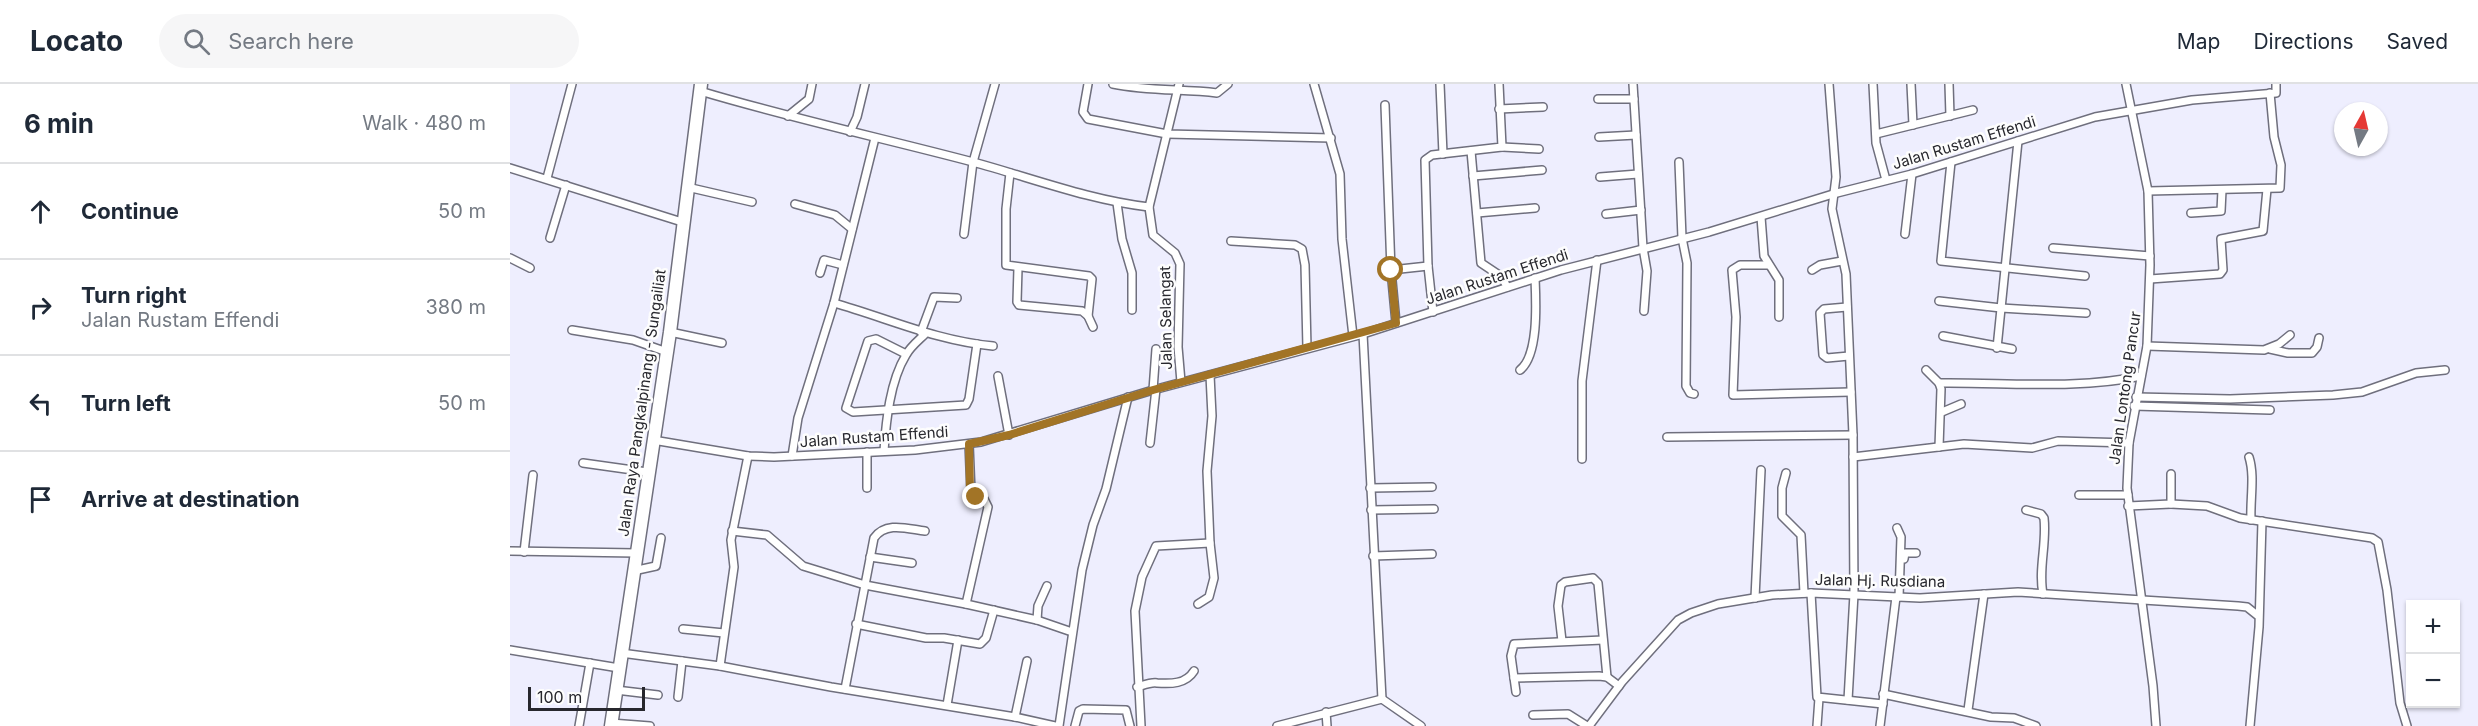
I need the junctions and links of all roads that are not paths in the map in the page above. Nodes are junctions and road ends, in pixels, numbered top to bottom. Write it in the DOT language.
graph roads {
  1 [pos="572,84"];
  2 [pos="812,84"];
  3 [pos="865,84"];
  4 [pos="995,84"];
  5 [pos="1088,84"];
  6 [pos="1113,84"];
  7 [pos="1228,84"];
  8 [pos="1314,84"];
  9 [pos="1440,84"];
  10 [pos="1499,84"];
  11 [pos="1633,84"];
  12 [pos="1829,84"];
  13 [pos="1873,84"];
  14 [pos="1911,84"];
  15 [pos="1949,84"];
  16 [pos="2126,84"];
  17 [pos="2276,84"];
  18 [pos="1179,86"];
  19 [pos="700,88"];
  20 [pos="2270,93"];
  21 [pos="1598,99"];
  22 [pos="1634,99"];
  23 [pos="1385,105"];
  24 [pos="1543,107"];
  25 [pos="1499,109"];
  26 [pos="2131,109"];
  27 [pos="1973,110"];
  28 [pos="788,116"];
  29 [pos="1950,116"];
  30 [pos="1912,125"];
  31 [pos="850,132"];
  32 [pos="1167,134"];
  33 [pos="1876,134"];
  34 [pos="1636,135"];
  35 [pos="1599,137"];
  36 [pos="874,138"];
  37 [pos="1331,138"];
  38 [pos="2018,141"];
  39 [pos="1502,147"];
  40 [pos="1539,149"];
  41 [pos="1471,151"];
  42 [pos="1443,154"];
  43 [pos="973,162"];
  44 [pos="1678,162"];
  45 [pos="1950,162"];
  46 [pos="510,168"];
  47 [pos="1542,170"];
  48 [pos="1010,173"];
  49 [pos="1638,174"];
  50 [pos="1912,174"];
  51 [pos="1473,176"];
  52 [pos="1600,177"];
  53 [pos="547,178"];
  54 [pos="1886,180"];
  55 [pos="566,185"];
  56 [pos="687,187"];
  57 [pos="2267,189"];
  58 [pos="2222,190"];
  59 [pos="2148,191"];
  60 [pos="1833,194"];
  61 [pos="752,202"];
  62 [pos="1117,203"];
  63 [pos="795,204"];
  64 [pos="1149,207"];
  65 [pos="1535,208"];
  66 [pos="1641,210"];
  67 [pos="1477,213"];
  68 [pos="2191,213"];
  69 [pos="1606,214"];
  70 [pos="1761,217"];
  71 [pos="682,222"];
  72 [pos="852,229"];
  73 [pos="963,234"];
  74 [pos="1905,234"];
  75 [pos="550,237"];
  76 [pos="1682,238"];
  77 [pos="1231,241"];
  78 [pos="1643,248"];
  79 [pos="2054,248"];
  80 [pos="2150,256"];
  81 [pos="510,258"];
  82 [pos="1598,260"];
  83 [pos="1842,261"];
  84 [pos="843,265"];
  85 [pos="1768,265"];
  86 [pos="1428,266"];
  87 [pos="530,268"];
  88 [pos="1018,268"];
  89 [pos="2005,268"];
  90 [pos="1391,270"];
  91 [pos="1812,270"];
  92 [pos="820,273"];
  93 [pos="2085,276"];
  94 [pos="1535,278"];
  95 [pos="2150,279"];
  96 [pos="1507,287"];
  97 [pos="957,298"];
  98 [pos="1939,301"];
  99 [pos="834,303"];
  100 [pos="1847,307"];
  101 [pos="2001,308"];
  102 [pos="1132,310"];
  103 [pos="1644,311"];
  104 [pos="1433,312"];
  105 [pos="2086,313"];
  106 [pos="1088,316"];
  107 [pos="1779,317"];
  108 [pos="1396,323"];
  109 [pos="1093,327"];
  110 [pos="572,330"];
  111 [pos="670,332"];
  112 [pos="923,333"];
  113 [pos="1363,334"];
  114 [pos="2290,335"];
  115 [pos="1353,336"];
  116 [pos="1943,336"];
  117 [pos="2319,338"];
  118 [pos="722,343"];
  119 [pos="978,344"];
  120 [pos="993,346"];
  121 [pos="2147,346"];
  122 [pos="1307,348"];
  123 [pos="1997,348"];
  124 [pos="1156,349"];
  125 [pos="2012,349"];
  126 [pos="2270,349"];
  127 [pos="667,352"];
  128 [pos="906,354"];
  129 [pos="1849,356"];
  130 [pos="1520,370"];
  131 [pos="1926,370"];
  132 [pos="2445,370"];
  133 [pos="1210,375"];
  134 [pos="998,376"];
  135 [pos="2140,378"];
  136 [pos="1181,382"];
  137 [pos="1155,389"];
  138 [pos="1940,389"];
  139 [pos="1694,394"];
  140 [pos="1851,395"];
  141 [pos="2136,396"];
  142 [pos="1128,397"];
  143 [pos="1961,404"];
  144 [pos="2134,406"];
  145 [pos="888,408"];
  146 [pos="2270,410"];
  147 [pos="1941,412"];
  148 [pos="1009,435"];
  149 [pos="1853,435"];
  150 [pos="1666,437"];
  151 [pos="653,440"];
  152 [pos="1150,443"];
  153 [pos="2129,443"];
  154 [pos="969,444"];
  155 [pos="1939,447"];
  156 [pos="884,451"];
  157 [pos="867,452"];
  158 [pos="748,456"];
  159 [pos="792,456"];
  160 [pos="1853,457"];
  161 [pos="2250,457"];
  162 [pos="1582,459"];
  163 [pos="583,463"];
  164 [pos="1761,470"];
  165 [pos="647,472"];
  166 [pos="1786,473"];
  167 [pos="2171,474"];
  168 [pos="533,476"];
  169 [pos="1432,487"];
  170 [pos="867,488"];
  171 [pos="1370,488"];
  172 [pos="2079,495"];
  173 [pos="2128,495"];
  174 [pos="2171,504"];
  175 [pos="2128,506"];
  176 [pos="1434,509"];
  177 [pos="1371,510"];
  178 [pos="2026,510"];
  179 [pos="2252,520"];
  180 [pos="2262,521"];
  181 [pos="1897,528"];
  182 [pos="732,531"];
  183 [pos="925,531"];
  184 [pos="661,538"];
  185 [pos="1210,543"];
  186 [pos="510,551"];
  187 [pos="524,552"];
  188 [pos="636,554"];
  189 [pos="1432,554"];
  190 [pos="1916,554"];
  191 [pos="1373,556"];
  192 [pos="870,557"];
  193 [pos="912,563"];
  194 [pos="633,571"];
  195 [pos="865,585"];
  196 [pos="1047,586"];
  197 [pos="1808,593"];
  198 [pos="1854,594"];
  199 [pos="1984,594"];
  200 [pos="2043,594"];
  201 [pos="1899,597"];
  202 [pos="1755,598"];
  203 [pos="2140,600"];
  204 [pos="966,604"];
  205 [pos="1198,604"];
  206 [pos="994,610"];
  207 [pos="2257,615"];
  208 [pos="1037,620"];
  209 [pos="856,624"];
  210 [pos="683,629"];
  211 [pos="1072,632"];
  212 [pos="724,633"];
  213 [pos="958,640"];
  214 [pos="1603,640"];
  215 [pos="1562,641"];
  216 [pos="510,650"];
  217 [pos="621,653"];
  218 [pos="682,661"];
  219 [pos="1027,662"];
  220 [pos="590,663"];
  221 [pos="720,666"];
  222 [pos="619,668"];
  223 [pos="1194,671"];
  224 [pos="1607,677"];
  225 [pos="1514,678"];
  226 [pos="1619,686"];
  227 [pos="1137,687"];
  228 [pos="845,689"];
  229 [pos="616,690"];
  230 [pos="1516,692"];
  231 [pos="1883,694"];
  232 [pos="658,696"];
  233 [pos="678,697"];
  234 [pos="1819,698"];
  235 [pos="1382,699"];
  236 [pos="1848,700"];
  237 [pos="1883,704"];
  238 [pos="947,705"];
  239 [pos="1968,710"];
  240 [pos="1326,712"];
  241 [pos="1533,715"];
  242 [pos="1015,717"];
  243 [pos="611,725"];
  244 [pos="579,726"];
  245 [pos="650,726"];
  246 [pos="1057,726"];
  247 [pos="1075,726"];
  248 [pos="1130,726"];
  249 [pos="1141,726"];
  250 [pos="1277,726"];
  251 [pos="1327,726"];
  252 [pos="1421,726"];
  253 [pos="1588,726"];
  254 [pos="1817,726"];
  255 [pos="1880,726"];
  256 [pos="2036,726"];
  257 [pos="2156,726"];
  258 [pos="2250,726"];
  259 [pos="2407,726"];
  1 -- 53 [label="street"];
  2 -- 28 [label="street"];
  3 -- 31 [label="street"];
  4 -- 43 [label="street"];
  5 -- 32 [label="street"];
  6 -- 18 [label="street"];
  7 -- 18 [label="street"];
  8 -- 37 [label="street"];
  9 -- 42 [label="street"];
  10 -- 25 [label="street"];
  11 -- 22 [label="street"];
  12 -- 60 [label="street"];
  13 -- 33 [label="street"];
  14 -- 30 [label="street"];
  15 -- 29 [label="street"];
  16 -- 26 [label="street, Jalan Lontong Pancur"];
  17 -- 20 [label="street"];
  18 -- 32 [label="street, Jalan Selangat"];
  19 -- 28 [label="street"];
  19 -- 56 [label="highway, Jalan Raya Pangkalpinang - Sungailiat"];
  20 -- 26 [label="street, Jalan Rustam Effendi"];
  20 -- 57 [label="street"];
  21 -- 22 [label="street"];
  22 -- 34 [label="street"];
  23 -- 90 [label="street"];
  24 -- 25 [label="street"];
  25 -- 39 [label="street"];
  26 -- 38 [label="street, Jalan Rustam Effendi"];
  26 -- 59 [label="street, Jalan Lontong Pancur"];
  27 -- 29 [label="street"];
  28 -- 31 [label="street"];
  29 -- 30 [label="street"];
  30 -- 33 [label="street"];
  31 -- 36 [label="street"];
  32 -- 37 [label="street"];
  32 -- 64 [label="street, Jalan Selangat"];
  33 -- 54 [label="street"];
  34 -- 35 [label="street"];
  34 -- 49 [label="street"];
  36 -- 43 [label="street"];
  36 -- 72 [label="street"];
  37 -- 115 [label="street"];
  38 -- 45 [label="street, Jalan Rustam Effendi"];
  38 -- 89 [label="street"];
  39 -- 40 [label="street"];
  39 -- 41 [label="street"];
  41 -- 42 [label="street"];
  41 -- 51 [label="street"];
  42 -- 86 [label="street"];
  43 -- 48 [label="street"];
  43 -- 73 [label="street"];
  44 -- 76 [label="street"];
  45 -- 50 [label="street, Jalan Rustam Effendi"];
  45 -- 89 [label="street"];
  46 -- 53 [label="street"];
  47 -- 51 [label="street"];
  48 -- 62 [label="street"];
  48 -- 88 [label="street"];
  49 -- 52 [label="street"];
  49 -- 66 [label="street"];
  50 -- 54 [label="street, Jalan Rustam Effendi"];
  50 -- 74 [label="street"];
  51 -- 67 [label="street"];
  53 -- 55 [label="street"];
  54 -- 60 [label="street, Jalan Rustam Effendi"];
  55 -- 71 [label="street"];
  55 -- 75 [label="street"];
  56 -- 61 [label="street"];
  56 -- 71 [label="highway, Jalan Raya Pangkalpinang - Sungailiat"];
  57 -- 58 [label="street"];
  57 -- 95 [label="street"];
  58 -- 59 [label="street"];
  58 -- 68 [label="street"];
  59 -- 80 [label="street, Jalan Lontong Pancur"];
  60 -- 70 [label="street, Jalan Rustam Effendi"];
  60 -- 83 [label="street"];
  62 -- 64 [label="street"];
  62 -- 102 [label="street"];
  63 -- 72 [label="street"];
  64 -- 136 [label="street, Jalan Selangat"];
  65 -- 67 [label="street"];
  66 -- 69 [label="street"];
  66 -- 78 [label="street"];
  67 -- 96 [label="street"];
  70 -- 76 [label="street, Jalan Rustam Effendi"];
  70 -- 85 [label="street"];
  71 -- 111 [label="highway, Jalan Raya Pangkalpinang - Sungailiat"];
  72 -- 84 [label="street"];
  76 -- 78 [label="street, Jalan Rustam Effendi"];
  76 -- 139 [label="street"];
  77 -- 122 [label="street"];
  78 -- 82 [label="street, Jalan Rustam Effendi"];
  78 -- 103 [label="street"];
  79 -- 80 [label="street"];
  80 -- 95 [label="street, Jalan Lontong Pancur"];
  81 -- 87 [label="street"];
  82 -- 94 [label="street, Jalan Rustam Effendi"];
  82 -- 162 [label="street"];
  83 -- 91 [label="street"];
  83 -- 100 [label="street"];
  84 -- 92 [label="street"];
  84 -- 99 [label="street"];
  85 -- 107 [label="street"];
  85 -- 140 [label="street"];
  86 -- 90 [label="street"];
  86 -- 104 [label="street"];
  88 -- 106 [label="street"];
  88 -- 106 [label="street"];
  89 -- 93 [label="street"];
  89 -- 101 [label="street"];
  90 -- 108 [label="street"];
  94 -- 96 [label="street, Jalan Rustam Effendi"];
  94 -- 130 [label="street"];
  95 -- 121 [label="street, Jalan Lontong Pancur"];
  96 -- 104 [label="street, Jalan Rustam Effendi"];
  97 -- 112 [label="street"];
  98 -- 101 [label="street"];
  99 -- 112 [label="street"];
  99 -- 159 [label="street"];
  100 -- 129 [label="street"];
  100 -- 129 [label="street"];
  101 -- 105 [label="street"];
  101 -- 123 [label="street"];
  104 -- 108 [label="street, Jalan Rustam Effendi"];
  106 -- 109 [label="street"];
  108 -- 113 [label="street, Jalan Rustam Effendi"];
  110 -- 127 [label="street"];
  111 -- 118 [label="street"];
  111 -- 127 [label="highway, Jalan Raya Pangkalpinang - Sungailiat"];
  112 -- 119 [label="street"];
  112 -- 128 [label="street"];
  113 -- 115 [label="street, Jalan Rustam Effendi"];
  113 -- 171 [label="street"];
  114 -- 126 [label="street"];
  115 -- 122 [label="street, Jalan Rustam Effendi"];
  116 -- 123 [label="street"];
  117 -- 126 [label="street"];
  119 -- 120 [label="street"];
  119 -- 145 [label="street"];
  121 -- 126 [label="street"];
  121 -- 135 [label="street, Jalan Lontong Pancur"];
  122 -- 133 [label="street, Jalan Rustam Effendi"];
  123 -- 125 [label="street"];
  124 -- 137 [label="street"];
  127 -- 151 [label="highway, Jalan Raya Pangkalpinang - Sungailiat"];
  128 -- 145 [label="street"];
  128 -- 145 [label="street"];
  129 -- 140 [label="street"];
  131 -- 138 [label="street"];
  132 -- 141 [label="street"];
  133 -- 136 [label="street, Jalan Rustam Effendi"];
  133 -- 185 [label="street"];
  134 -- 148 [label="street"];
  135 -- 138 [label="street"];
  135 -- 141 [label="street, Jalan Lontong Pancur"];
  136 -- 137 [label="street, Jalan Rustam Effendi"];
  137 -- 142 [label="street, Jalan Rustam Effendi"];
  137 -- 152 [label="street"];
  138 -- 147 [label="street"];
  140 -- 149 [label="street"];
  141 -- 144 [label="street, Jalan Lontong Pancur"];
  142 -- 148 [label="street, Jalan Rustam Effendi"];
  142 -- 211 [label="street"];
  143 -- 147 [label="street"];
  144 -- 146 [label="street"];
  144 -- 153 [label="street, Jalan Lontong Pancur"];
  145 -- 156 [label="street"];
  147 -- 155 [label="street"];
  148 -- 154 [label="street, Jalan Rustam Effendi"];
  149 -- 150 [label="street"];
  149 -- 160 [label="street"];
  151 -- 158 [label="street, Jalan Rustam Effendi"];
  151 -- 165 [label="highway, Jalan Raya Pangkalpinang - Sungailiat"];
  153 -- 155 [label="street"];
  153 -- 173 [label="street, Jalan Lontong Pancur"];
  154 -- 156 [label="street, Jalan Rustam Effendi"];
  154 -- 204 [label="street"];
  155 -- 160 [label="street"];
  156 -- 157 [label="street, Jalan Rustam Effendi"];
  157 -- 159 [label="street, Jalan Rustam Effendi"];
  157 -- 170 [label="street"];
  158 -- 159 [label="street, Jalan Rustam Effendi"];
  158 -- 182 [label="street"];
  160 -- 198 [label="street"];
  161 -- 179 [label="street"];
  163 -- 165 [label="street"];
  164 -- 202 [label="street"];
  165 -- 188 [label="highway, Jalan Raya Pangkalpinang - Sungailiat"];
  166 -- 197 [label="street"];
  167 -- 174 [label="street"];
  168 -- 187 [label="street"];
  169 -- 171 [label="street"];
  171 -- 177 [label="street"];
  172 -- 173 [label="street"];
  173 -- 175 [label="street, Jalan Lontong Pancur"];
  174 -- 175 [label="street"];
  174 -- 179 [label="street"];
  175 -- 203 [label="street, Jalan Lontong Pancur"];
  176 -- 177 [label="street"];
  177 -- 191 [label="street"];
  178 -- 200 [label="street"];
  179 -- 180 [label="street"];
  180 -- 207 [label="street"];
  180 -- 259 [label="street"];
  181 -- 201 [label="street"];
  182 -- 195 [label="street"];
  182 -- 212 [label="street"];
  183 -- 192 [label="street"];
  184 -- 194 [label="street"];
  185 -- 205 [label="street"];
  185 -- 227 [label="street"];
  186 -- 187 [label="street"];
  187 -- 188 [label="street"];
  188 -- 194 [label="highway, Jalan Raya Pangkalpinang - Sungailiat"];
  189 -- 191 [label="street"];
  190 -- 201 [label="street"];
  191 -- 235 [label="street"];
  192 -- 193 [label="street"];
  192 -- 195 [label="street"];
  194 -- 217 [label="highway, Jalan Raya Pangkalpinang - Sungailiat"];
  195 -- 204 [label="street"];
  195 -- 209 [label="street"];
  196 -- 208 [label="street"];
  197 -- 198 [label="street, Jalan Hj. Rusdiana"];
  197 -- 202 [label="street, Jalan Hj. Rusdiana"];
  197 -- 234 [label="street"];
  198 -- 201 [label="street, Jalan Hj. Rusdiana"];
  198 -- 236 [label="street"];
  199 -- 200 [label="street, Jalan Hj. Rusdiana"];
  199 -- 201 [label="street, Jalan Hj. Rusdiana"];
  199 -- 239 [label="street"];
  200 -- 203 [label="street, Jalan Hj. Rusdiana"];
  201 -- 231 [label="street"];
  202 -- 226 [label="street, Jalan Hj. Rusdiana"];
  203 -- 207 [label="street, Jalan Hj. Rusdiana"];
  203 -- 257 [label="street, Jalan Lontong Pancur"];
  204 -- 206 [label="street"];
  206 -- 208 [label="street"];
  206 -- 213 [label="street"];
  207 -- 258 [label="street"];
  208 -- 211 [label="street"];
  209 -- 213 [label="street"];
  209 -- 228 [label="street"];
  210 -- 212 [label="street"];
  211 -- 246 [label="street"];
  212 -- 221 [label="street"];
  213 -- 238 [label="street"];
  214 -- 215 [label="street"];
  214 -- 215 [label="street"];
  214 -- 224 [label="street"];
  215 -- 225 [label="street"];
  216 -- 220 [label="street"];
  217 -- 218 [label="street"];
  217 -- 222 [label="highway, Jalan Raya Pangkalpinang - Sungailiat"];
  218 -- 221 [label="street"];
  218 -- 233 [label="street"];
  219 -- 242 [label="street"];
  220 -- 222 [label="street"];
  220 -- 244 [label="street"];
  221 -- 228 [label="street"];
  222 -- 229 [label="highway, Jalan Raya Pangkalpinang - Sungailiat"];
  223 -- 227 [label="street"];
  224 -- 225 [label="street"];
  224 -- 226 [label="street"];
  225 -- 230 [label="street"];
  226 -- 253 [label="street, Jalan Hj. Rusdiana"];
  227 -- 249 [label="street"];
  228 -- 238 [label="street"];
  229 -- 232 [label="street"];
  229 -- 243 [label="highway, Jalan Raya Pangkalpinang - Sungailiat"];
  231 -- 237 [label="street"];
  231 -- 239 [label="street"];
  234 -- 236 [label="street"];
  234 -- 254 [label="street"];
  235 -- 240 [label="street"];
  235 -- 252 [label="street"];
  236 -- 237 [label="street"];
  237 -- 255 [label="street"];
  238 -- 242 [label="street"];
  239 -- 256 [label="street"];
  240 -- 250 [label="street"];
  240 -- 251 [label="street"];
  241 -- 253 [label="street"];
  242 -- 246 [label="street"];
  243 -- 245 [label="street"];
  247 -- 248 [label="street"];
}
